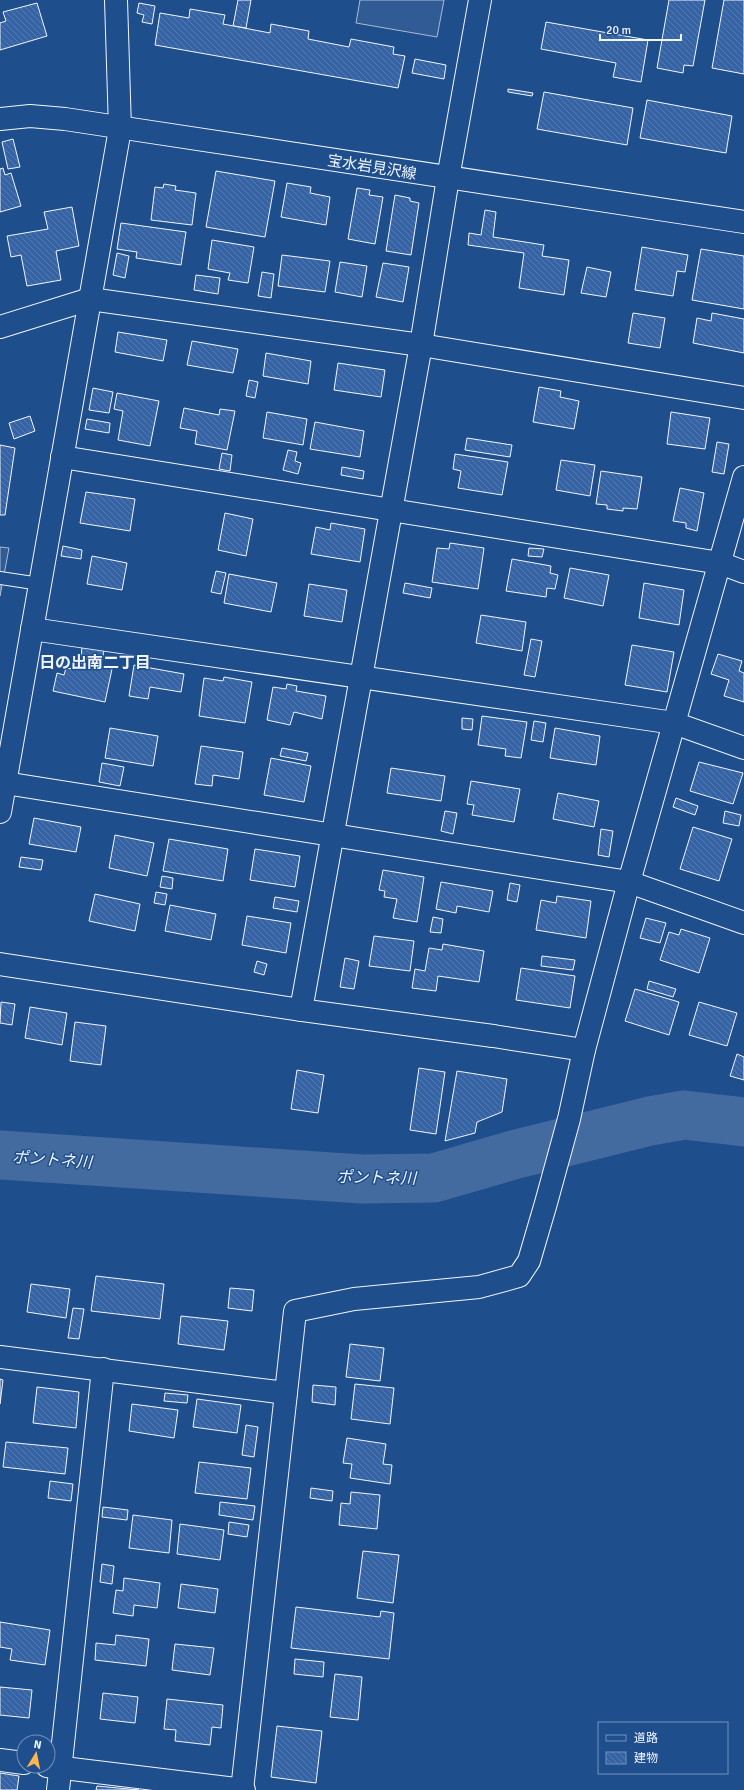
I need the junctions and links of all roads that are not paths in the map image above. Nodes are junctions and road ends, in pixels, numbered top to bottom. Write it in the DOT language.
graph roads {
  1 [pos="116,0"];
  2 [pos="480,0"];
  3 [pos="0,119"];
  4 [pos="120,129"];
  5 [pos="448,178"];
  6 [pos="744,222"];
  7 [pos="90,299"];
  8 [pos="0,327"];
  9 [pos="421,345"];
  10 [pos="744,398"];
  11 [pos="62,457"];
  12 [pos="744,477"];
  13 [pos="391,510"];
  14 [pos="720,563"];
  15 [pos="744,572"];
  16 [pos="0,578"];
  17 [pos="40,584"];
  18 [pos="32,630"];
  19 [pos="361,677"];
  20 [pos="674,723"];
  21 [pos="744,748"];
  22 [pos="5,783"];
  23 [pos="0,812"];
  24 [pos="332,834"];
  25 [pos="629,882"];
  26 [pos="744,923"];
  27 [pos="0,964"];
  28 [pos="301,1010"];
  29 [pos="584,1050"];
  30 [pos="0,1357"];
  31 [pos="103,1369"];
  32 [pos="286,1393"];
  33 [pos="56,1751"];
  34 [pos="0,1760"];
  35 [pos="16,1762"];
  36 [pos="56,1767"];
  37 [pos="55,1774"];
  38 [pos="58,1790"];
  39 [pos="243,1790"];
  1 -- 4 [label="street"];
  2 -- 5 [label="street"];
  3 -- 4 [label="street, 宝水岩見沢線"];
  4 -- 5 [label="street, 宝水岩見沢線"];
  4 -- 7 [label="street"];
  5 -- 6 [label="street, 宝水岩見沢線"];
  5 -- 9 [label="street"];
  7 -- 8 [label="street"];
  7 -- 9 [label="street"];
  7 -- 11 [label="street"];
  9 -- 10 [label="street"];
  9 -- 13 [label="street"];
  11 -- 13 [label="street"];
  11 -- 17 [label="street"];
  12 -- 14 [label="street"];
  13 -- 14 [label="street"];
  13 -- 19 [label="street"];
  14 -- 15 [label="street"];
  14 -- 20 [label="street"];
  16 -- 17 [label="lane"];
  17 -- 18 [label="street"];
  18 -- 19 [label="street"];
  18 -- 22 [label="street"];
  19 -- 20 [label="street"];
  19 -- 24 [label="street"];
  20 -- 21 [label="street"];
  20 -- 25 [label="street"];
  22 -- 23 [label="street"];
  22 -- 24 [label="street"];
  24 -- 25 [label="street"];
  24 -- 28 [label="street"];
  25 -- 26 [label="street"];
  25 -- 29 [label="street"];
  27 -- 28 [label="street"];
  28 -- 29 [label="street"];
  29 -- 32 [label="street"];
  30 -- 31 [label="street"];
  31 -- 32 [label="street"];
  31 -- 33 [label="street"];
  32 -- 39 [label="street"];
  34 -- 35 [label="street"];
  36 -- 39 [label="street"];
  37 -- 38 [label="street"];
}
